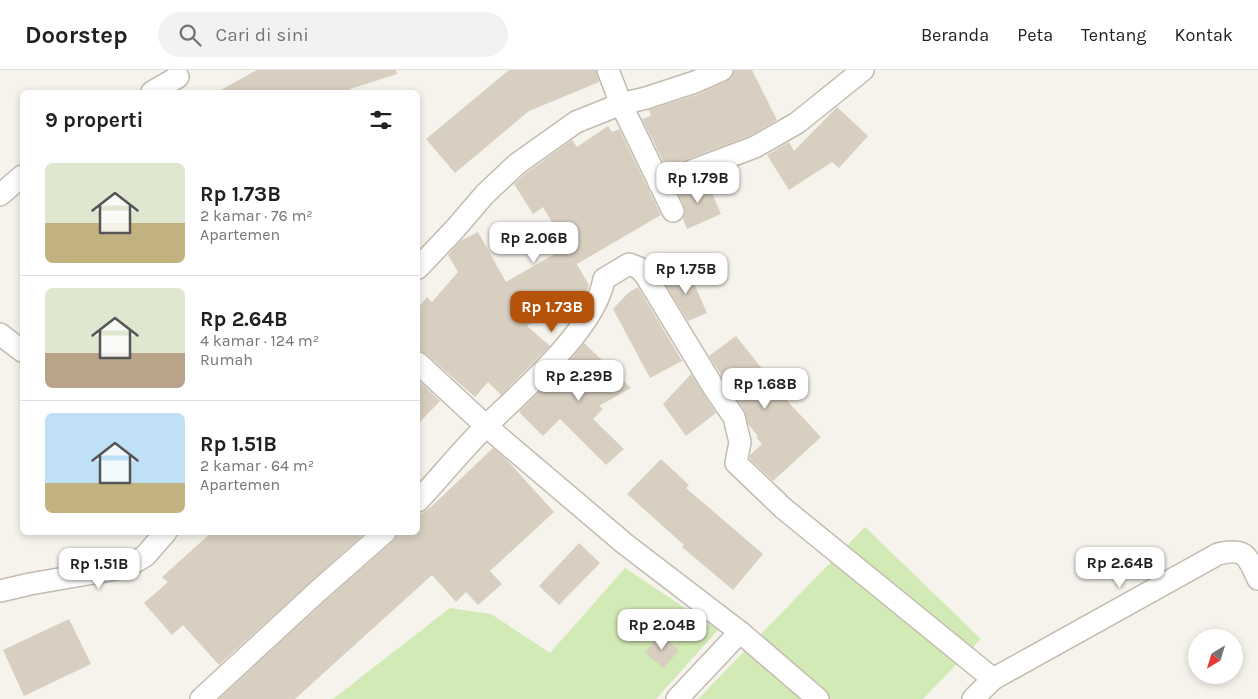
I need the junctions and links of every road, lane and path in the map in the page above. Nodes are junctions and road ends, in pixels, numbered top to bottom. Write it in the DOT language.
graph roads {
  1 [pos="608,70"];
  2 [pos="722,70"];
  3 [pos="863,70"];
  4 [pos="178,80"];
  5 [pos="156,90"];
  6 [pos="621,104"];
  7 [pos="20,178"];
  8 [pos="659,183"];
  9 [pos="0,195"];
  10 [pos="673,211"];
  11 [pos="420,266"];
  12 [pos="0,334"];
  13 [pos="20,349"];
  14 [pos="420,365"];
  15 [pos="486,426"];
  16 [pos="420,499"];
  17 [pos="163,535"];
  18 [pos="382,535"];
  19 [pos="1258,579"];
  20 [pos="0,591"];
  21 [pos="740,632"];
  22 [pos="993,680"];
  23 [pos="201,699"];
  24 [pos="677,699"];
  25 [pos="818,699"];
  26 [pos="973,699"];
  1 -- 6 [label="street"];
  2 -- 6 [label="street"];
  3 -- 8 [label="street"];
  4 -- 5 [label="street"];
  6 -- 8 [label="street"];
  6 -- 11 [label="street"];
  7 -- 9 [label="street"];
  8 -- 10 [label="street"];
  12 -- 13 [label="street"];
  14 -- 15 [label="street"];
  15 -- 16 [label="street"];
  15 -- 21 [label="street"];
  15 -- 22 [label="street"];
  17 -- 20 [label="street"];
  18 -- 23 [label="street"];
  19 -- 22 [label="street"];
  21 -- 24 [label="street"];
  21 -- 25 [label="street"];
  22 -- 26 [label="street"];
}
